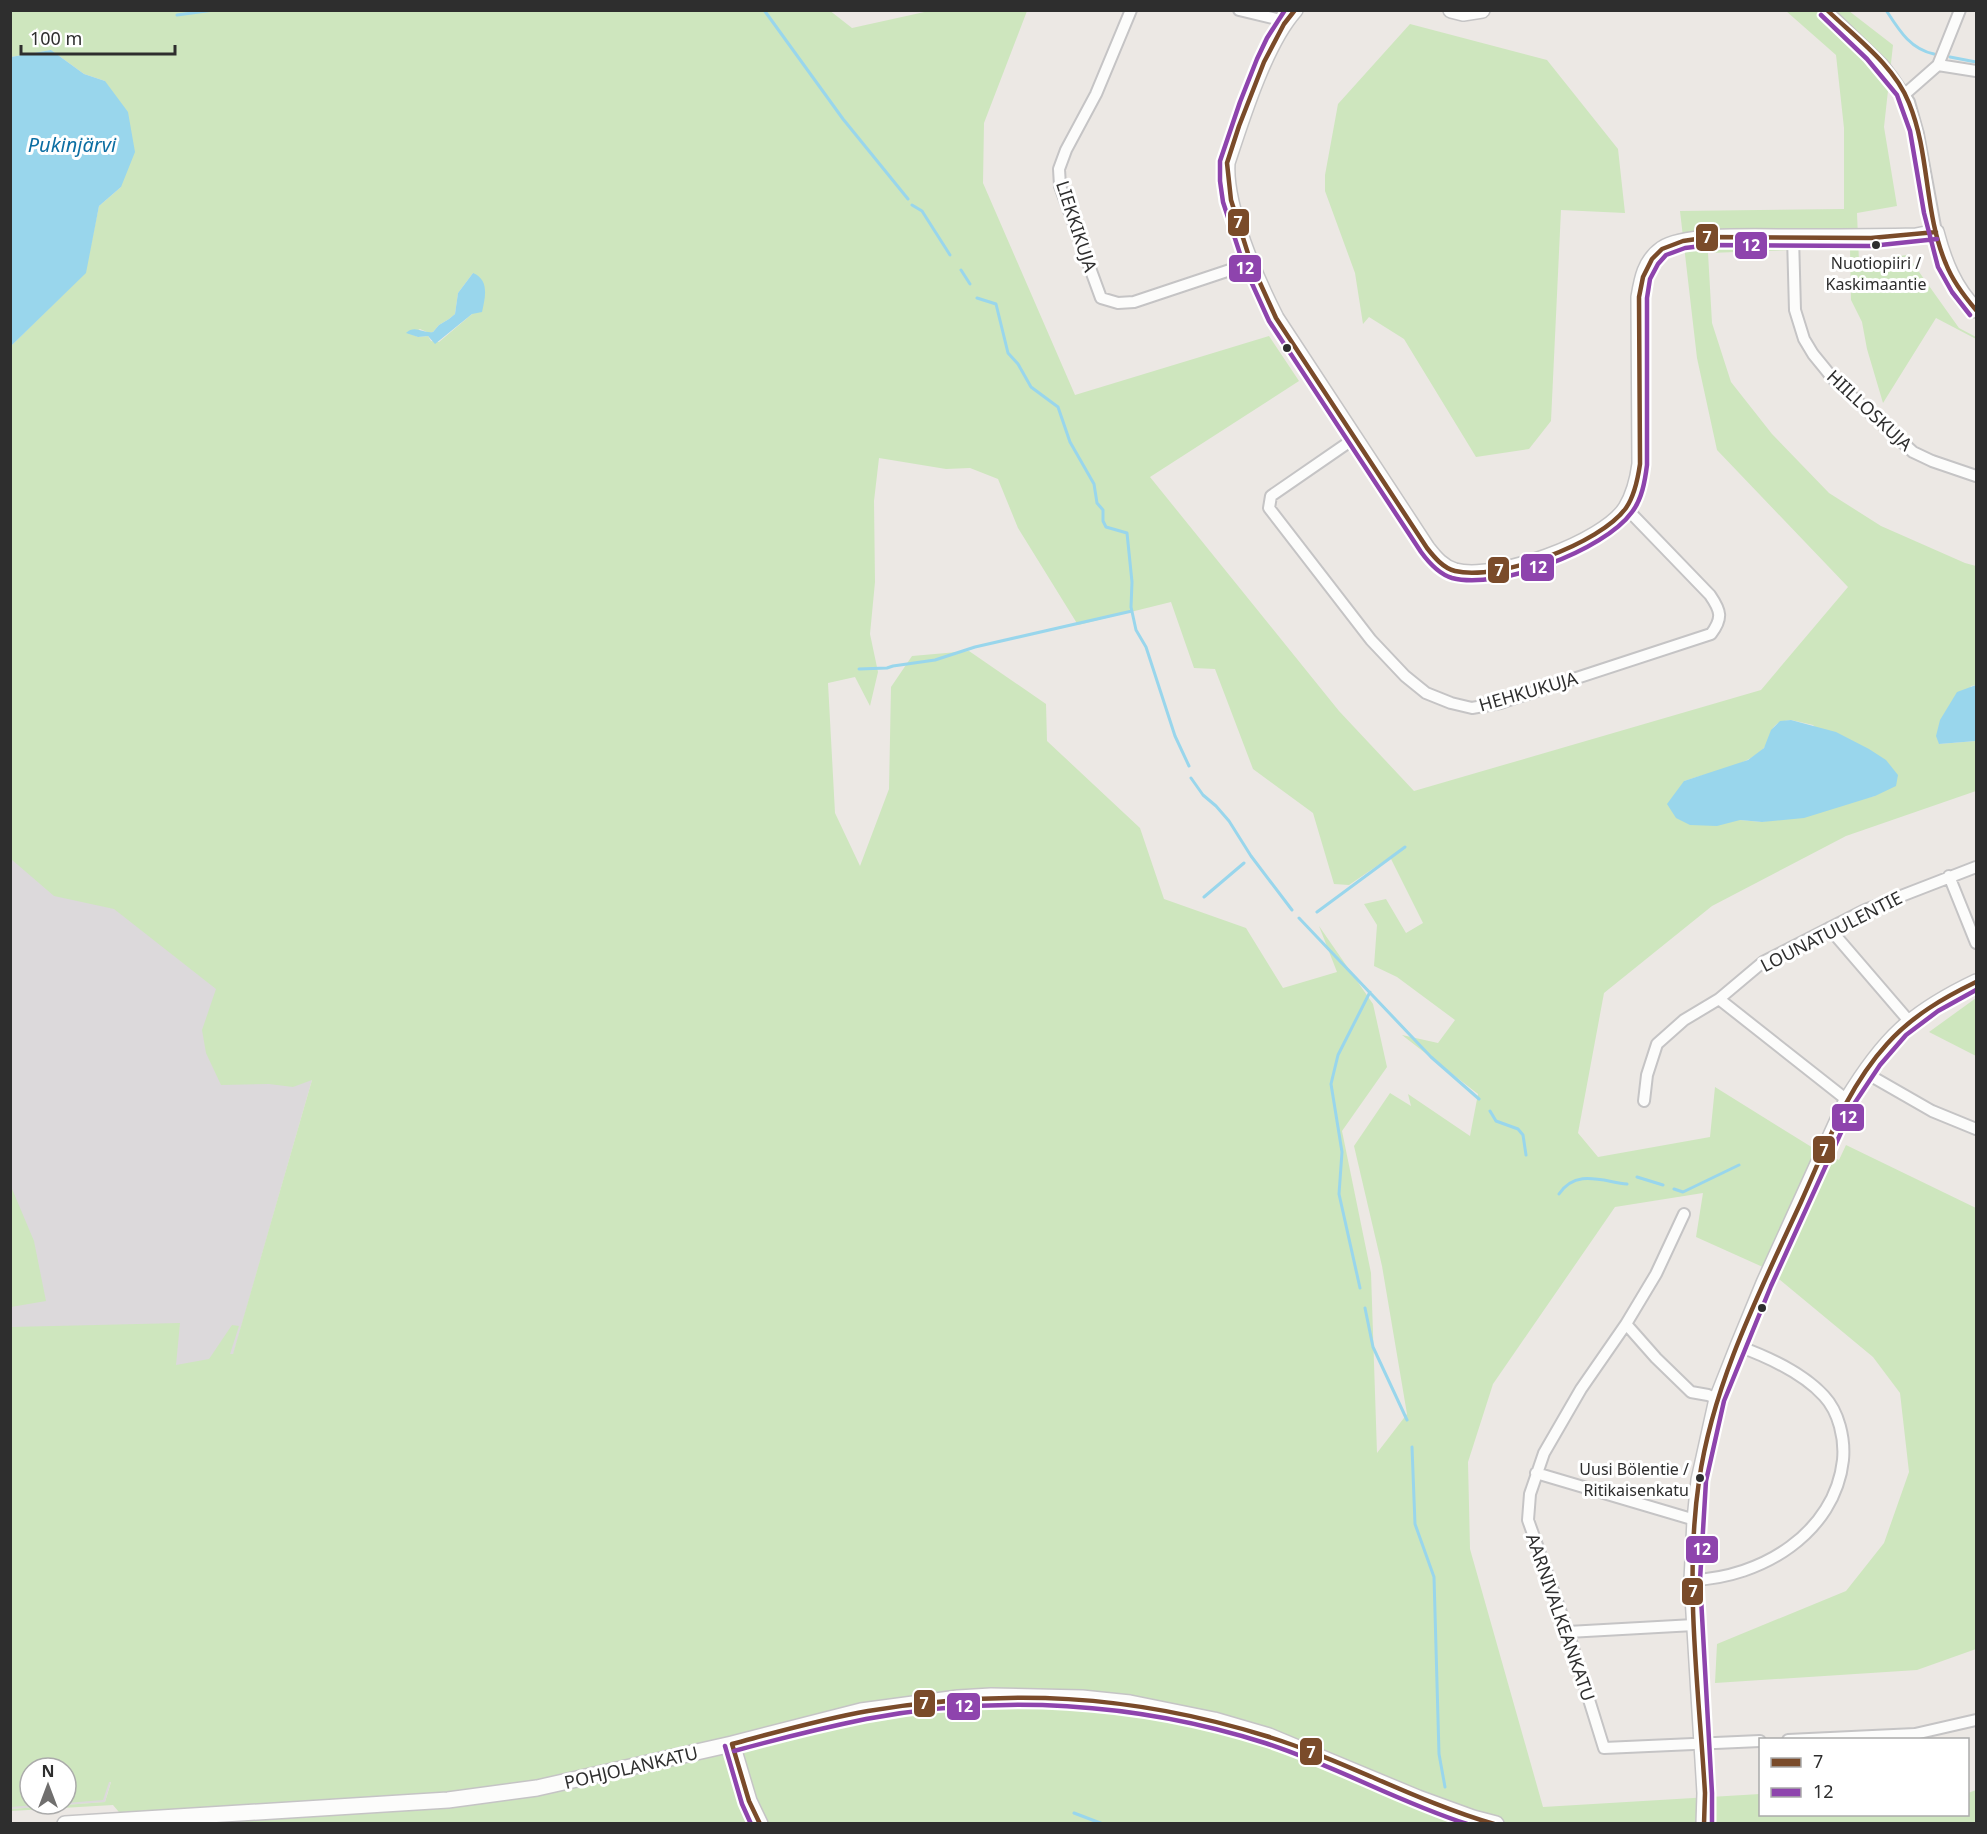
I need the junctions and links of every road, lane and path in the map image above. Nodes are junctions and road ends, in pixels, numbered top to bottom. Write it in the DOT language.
graph roads {
  1 [pos="1131,10"];
  2 [pos="1239,10"];
  3 [pos="1451,10"];
  4 [pos="1482,10"];
  5 [pos="1826,10"];
  6 [pos="1959,10"];
  7 [pos="1290,16"];
  8 [pos="1938,65"];
  9 [pos="1977,71"];
  10 [pos="1905,94"];
  11 [pos="1936,232"];
  12 [pos="1793,237"];
  13 [pos="1251,263"];
  14 [pos="1977,310"];
  15 [pos="1355,438"];
  16 [pos="1977,476"];
  17 [pos="1626,508"];
  18 [pos="1977,867"];
  19 [pos="1949,876"];
  20 [pos="1829,928"];
  21 [pos="1977,943"];
  22 [pos="1977,982"];
  23 [pos="1719,999"];
  24 [pos="1909,1021"];
  25 [pos="1864,1072"];
  26 [pos="1847,1100"];
  27 [pos="1644,1101"];
  28 [pos="1977,1129"];
  29 [pos="1684,1214"];
  30 [pos="1626,1324"];
  31 [pos="1738,1346"];
  32 [pos="1718,1399"];
  33 [pos="1536,1473"];
  34 [pos="1695,1520"];
  35 [pos="1692,1580"];
  36 [pos="1695,1626"];
  37 [pos="1568,1632"];
  38 [pos="1977,1720"];
  39 [pos="1831,1738"];
  40 [pos="1759,1741"];
  41 [pos="732,1744"];
  42 [pos="1700,1744"];
  43 [pos="65,1824"];
  44 [pos="760,1824"];
  45 [pos="1496,1824"];
  46 [pos="1704,1824"];
  1 -- 13 [label="street, LIEKKIKUJA"];
  2 -- 7 [label="street"];
  3 -- 4 [label="street"];
  5 -- 10 [label="street"];
  6 -- 8 [label="street"];
  7 -- 13 [label="street"];
  8 -- 9 [label="street"];
  8 -- 10 [label="street"];
  10 -- 11 [label="street"];
  11 -- 12 [label="street"];
  11 -- 14 [label="street"];
  12 -- 16 [label="street, HIILLOSKUJA"];
  12 -- 17 [label="street"];
  13 -- 15 [label="street"];
  15 -- 17 [label="street"];
  15 -- 17 [label="street, HEHKUKUJA"];
  18 -- 19 [label="street, LOUNATUULENTIE"];
  19 -- 20 [label="street, LOUNATUULENTIE"];
  19 -- 21 [label="street"];
  20 -- 23 [label="street, LOUNATUULENTIE"];
  20 -- 24 [label="street"];
  22 -- 24 [label="street"];
  23 -- 26 [label="street"];
  23 -- 27 [label="street, LOUNATUULENTIE"];
  24 -- 25 [label="street"];
  25 -- 26 [label="street"];
  25 -- 28 [label="street"];
  26 -- 31 [label="street"];
  29 -- 30 [label="street, AARNIVALKEANKATU"];
  30 -- 32 [label="street"];
  30 -- 33 [label="street, AARNIVALKEANKATU"];
  31 -- 32 [label="street"];
  31 -- 35 [label="street"];
  32 -- 34 [label="street"];
  33 -- 34 [label="street"];
  33 -- 37 [label="street, AARNIVALKEANKATU"];
  34 -- 35 [label="street"];
  35 -- 36 [label="street"];
  36 -- 37 [label="street"];
  36 -- 42 [label="street"];
  37 -- 42 [label="street, AARNIVALKEANKATU"];
  38 -- 39 [label="street"];
  40 -- 42 [label="street"];
  41 -- 43 [label="street, POHJOLANKATU"];
  41 -- 44 [label="street"];
  41 -- 45 [label="street, POHJOLANKATU"];
  42 -- 46 [label="street"];
}
